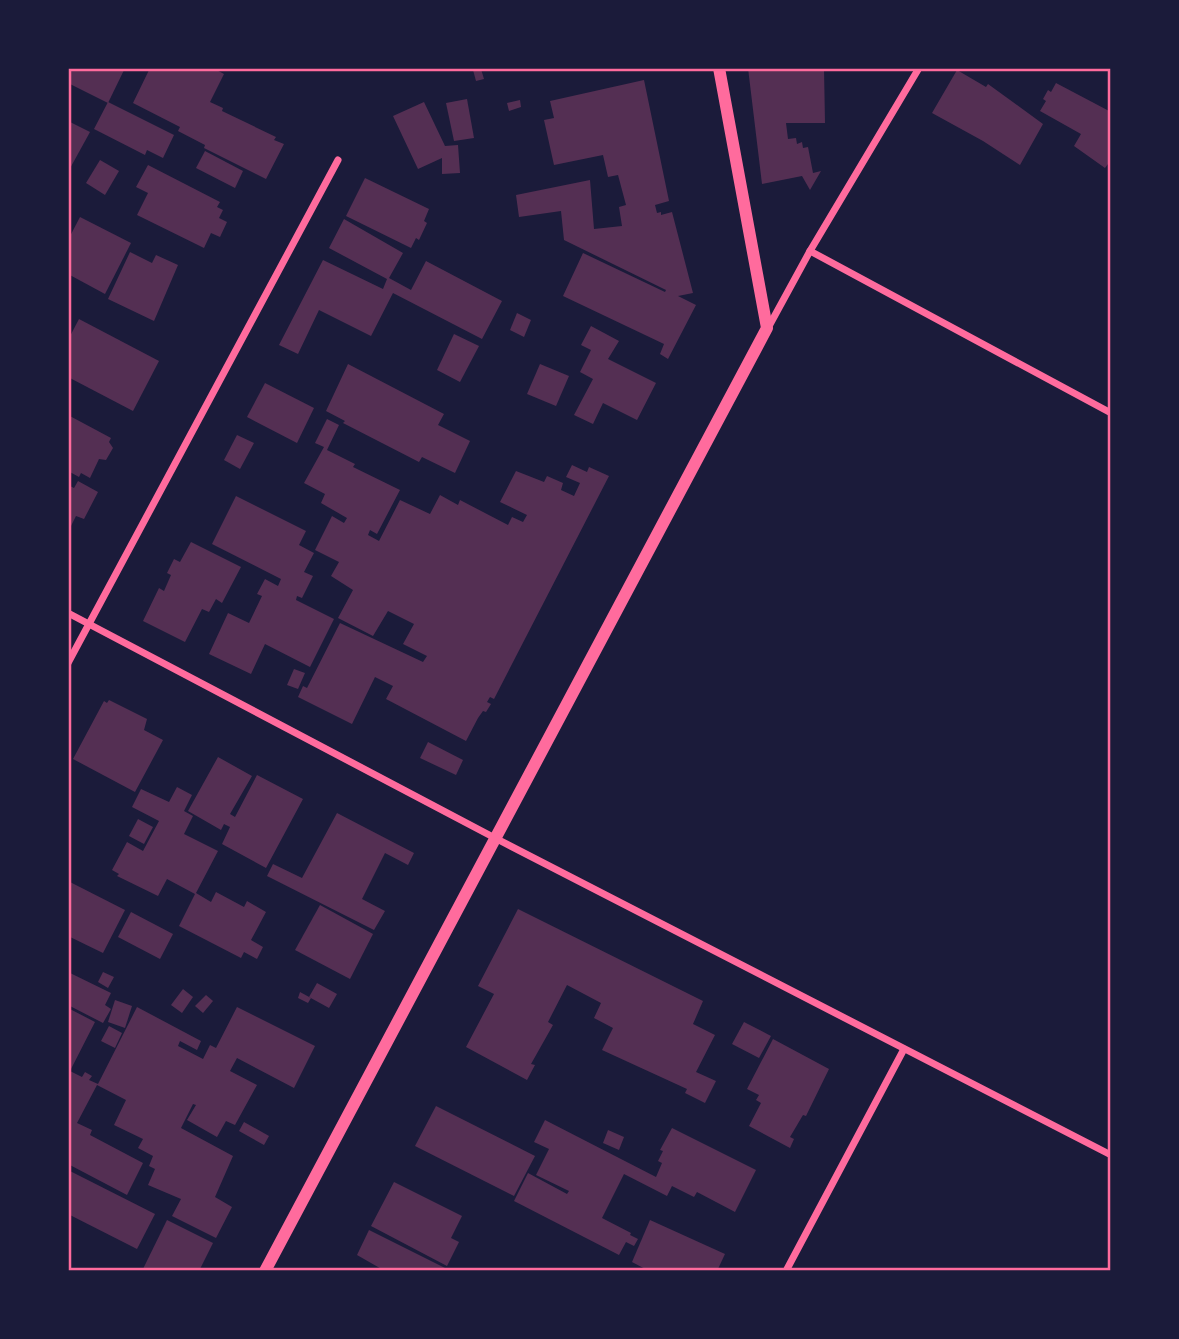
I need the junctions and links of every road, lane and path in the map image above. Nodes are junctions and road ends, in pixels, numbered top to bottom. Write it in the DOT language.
graph roads {
  1 [pos="719,68"];
  2 [pos="919,68"];
  3 [pos="338,160"];
  4 [pos="810,251"];
  5 [pos="767,328"];
  6 [pos="1111,413"];
  7 [pos="68,613"];
  8 [pos="88,623"];
  9 [pos="68,663"];
  10 [pos="495,838"];
  11 [pos="904,1049"];
  12 [pos="1110,1152"];
  13 [pos="265,1271"];
  14 [pos="786,1271"];
  1 -- 5 [label="street"];
  2 -- 4 [label="street"];
  3 -- 8 [label="street"];
  4 -- 5 [label="street"];
  4 -- 6 [label="street"];
  5 -- 10 [label="street"];
  7 -- 8 [label="street"];
  8 -- 9 [label="street"];
  8 -- 10 [label="street"];
  10 -- 11 [label="street"];
  10 -- 13 [label="street"];
  11 -- 12 [label="street"];
  11 -- 14 [label="street"];
}
